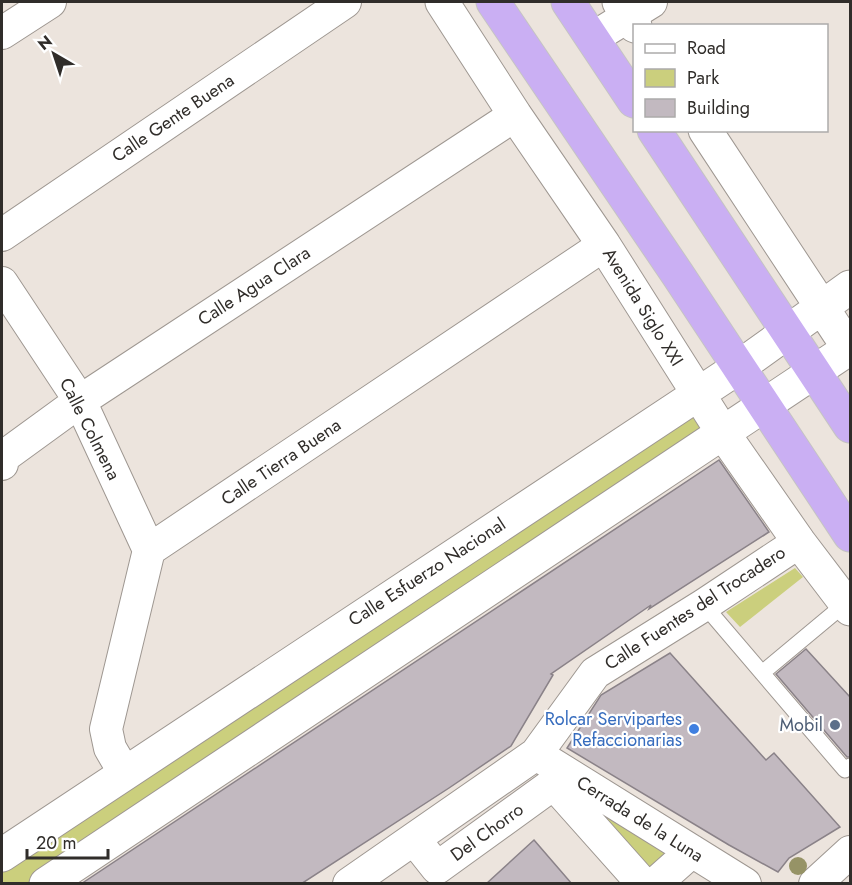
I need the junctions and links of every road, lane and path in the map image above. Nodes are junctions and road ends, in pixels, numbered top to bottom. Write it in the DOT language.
graph roads {
  1 [pos="345,2"];
  2 [pos="442,2"];
  3 [pos="493,2"];
  4 [pos="568,2"];
  5 [pos="36,5"];
  6 [pos="634,11"];
  7 [pos="2,33"];
  8 [pos="593,38"];
  9 [pos="633,99"];
  10 [pos="515,116"];
  11 [pos="655,132"];
  12 [pos="706,132"];
  13 [pos="2,235"];
  14 [pos="604,245"];
  15 [pos="2,283"];
  16 [pos="850,286"];
  17 [pos="822,308"];
  18 [pos="788,331"];
  19 [pos="850,349"];
  20 [pos="739,367"];
  21 [pos="814,372"];
  22 [pos="697,394"];
  23 [pos="80,401"];
  24 [pos="765,407"];
  25 [pos="850,426"];
  26 [pos="723,433"];
  27 [pos="2,464"];
  28 [pos="850,536"];
  29 [pos="799,542"];
  30 [pos="149,550"];
  31 [pos="704,605"];
  32 [pos="848,606"];
  33 [pos="762,673"];
  34 [pos="536,754"];
  35 [pos="850,766"];
  36 [pos="124,772"];
  37 [pos="561,779"];
  38 [pos="414,839"];
  39 [pos="692,851"];
  40 [pos="850,852"];
  41 [pos="2,855"];
  42 [pos="46,884"];
  43 [pos="349,884"];
  44 [pos="643,884"];
  45 [pos="655,884"];
  46 [pos="745,884"];
  47 [pos="814,884"];
  1 -- 13 [label="street, Calle Gente Buena"];
  2 -- 10 [label="street, Avenida Siglo XXI"];
  3 -- 20 [label="highway"];
  4 -- 8 [label="highway"];
  5 -- 7 [label="street"];
  6 -- 8 [label="street"];
  8 -- 9 [label="highway"];
  10 -- 14 [label="street, Avenida Siglo XXI"];
  10 -- 23 [label="street, Calle Agua Clara"];
  11 -- 18 [label="highway"];
  12 -- 17 [label="street"];
  14 -- 22 [label="street, Avenida Siglo XXI"];
  14 -- 30 [label="street, Calle Tierra Buena"];
  15 -- 23 [label="street, Calle Colmena"];
  16 -- 17 [label="street, Calle Esfuerzo Nacional"];
  17 -- 18 [label="street, Calle Esfuerzo Nacional"];
  17 -- 19 [label="street"];
  18 -- 20 [label="street, Calle Esfuerzo Nacional"];
  18 -- 21 [label="highway"];
  19 -- 21 [label="street"];
  20 -- 22 [label="street, Calle Esfuerzo Nacional"];
  20 -- 24 [label="highway"];
  21 -- 24 [label="street"];
  21 -- 25 [label="highway"];
  22 -- 26 [label="street, Avenida Siglo XXI"];
  22 -- 36 [label="street, Calle Esfuerzo Nacional"];
  23 -- 27 [label="street, Calle Agua Clara"];
  23 -- 30 [label="street, Calle Colmena"];
  24 -- 26 [label="street"];
  24 -- 28 [label="highway"];
  26 -- 29 [label="street, Avenida Siglo XXI"];
  26 -- 42 [label="street"];
  29 -- 31 [label="street, Calle Fuentes del Trocadero"];
  29 -- 32 [label="street, Avenida Siglo XXI"];
  30 -- 36 [label="street"];
  31 -- 33 [label="lane"];
  31 -- 34 [label="street, Calle Fuentes del Trocadero"];
  32 -- 33 [label="lane"];
  33 -- 35 [label="lane"];
  34 -- 37 [label="street, Cerrada de la Luna"];
  34 -- 38 [label="street, Calle Fuentes del Trocadero"];
  36 -- 41 [label="street, Calle Esfuerzo Nacional"];
  37 -- 38 [label="street, Del Chorro"];
  37 -- 39 [label="street, Cerrada de la Luna"];
  37 -- 44 [label="street"];
  38 -- 43 [label="street, Calle Fuentes del Trocadero"];
  39 -- 45 [label="street"];
  39 -- 46 [label="street, Cerrada de la Luna"];
  40 -- 47 [label="street"];
}
